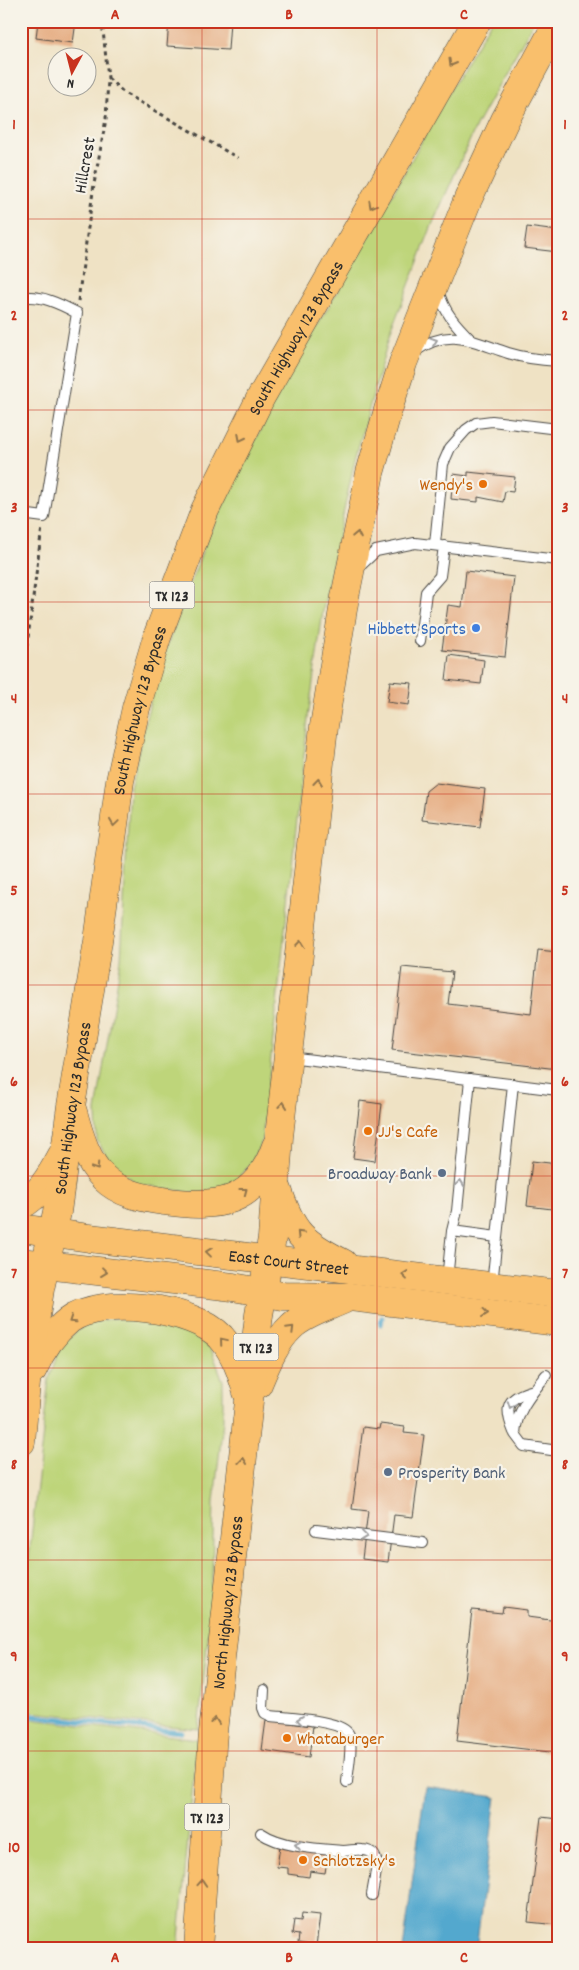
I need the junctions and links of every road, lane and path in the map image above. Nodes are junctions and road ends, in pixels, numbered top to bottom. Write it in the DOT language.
graph roads {
  1 [pos="102,21"];
  2 [pos="476,21"];
  3 [pos="558,22"];
  4 [pos="108,78"];
  5 [pos="238,158"];
  6 [pos="437,276"];
  7 [pos="21,298"];
  8 [pos="76,313"];
  9 [pos="471,340"];
  10 [pos="558,361"];
  11 [pos="403,363"];
  12 [pos="558,429"];
  13 [pos="21,514"];
  14 [pos="44,517"];
  15 [pos="436,545"];
  16 [pos="558,560"];
  17 [pos="345,597"];
  18 [pos="420,641"];
  19 [pos="21,692"];
  20 [pos="288,1057"];
  21 [pos="470,1079"];
  22 [pos="512,1084"];
  23 [pos="558,1090"];
  24 [pos="71,1106"];
  25 [pos="280,1137"];
  26 [pos="66,1147"];
  27 [pos="277,1186"];
  28 [pos="21,1205"];
  29 [pos="21,1228"];
  30 [pos="452,1231"];
  31 [pos="53,1232"];
  32 [pos="497,1237"];
  33 [pos="269,1258"];
  34 [pos="33,1264"];
  35 [pos="355,1269"];
  36 [pos="492,1286"];
  37 [pos="263,1293"];
  38 [pos="445,1294"];
  39 [pos="558,1294"];
  40 [pos="350,1297"];
  41 [pos="21,1316"];
  42 [pos="558,1322"];
  43 [pos="28,1374"];
  44 [pos="546,1375"];
  45 [pos="249,1401"];
  46 [pos="21,1442"];
  47 [pos="558,1452"];
  48 [pos="316,1530"];
  49 [pos="423,1543"];
  50 [pos="264,1690"];
  51 [pos="347,1782"];
  52 [pos="261,1833"];
  53 [pos="372,1895"];
  54 [pos="197,1940"];
  1 -- 4 [label="path, Hillcrest"];
  2 -- 24 [label="main road, South Highway 123 Bypass / TX 123, one-way"];
  3 -- 6 [label="main road, TX 123"];
  4 -- 5 [label="path"];
  4 -- 8 [label="path, Hillcrest"];
  6 -- 9 [label="lane"];
  6 -- 11 [label="main road, TX 123"];
  7 -- 8 [label="lane"];
  8 -- 14 [label="lane"];
  9 -- 10 [label="lane"];
  11 -- 9 [label="lane, one-way"];
  17 -- 11 [label="main road, TX 123, one-way"];
  12 -- 15 [label="lane"];
  13 -- 14 [label="lane"];
  14 -- 19 [label="path"];
  15 -- 16 [label="lane"];
  15 -- 17 [label="lane"];
  15 -- 18 [label="lane"];
  20 -- 17 [label="main road, TX 123, one-way"];
  20 -- 21 [label="lane"];
  25 -- 20 [label="main road, TX 123, one-way"];
  21 -- 22 [label="lane"];
  30 -- 21 [label="lane, one-way"];
  22 -- 23 [label="lane"];
  22 -- 32 [label="lane"];
  24 -- 25 [label="main road, one-way"];
  24 -- 26 [label="main road, South Highway 123 Bypass / TX 123"];
  25 -- 27 [label="main road, TX 123"];
  26 -- 28 [label="main road"];
  26 -- 31 [label="main road, South Highway 123 Bypass / TX 123"];
  27 -- 33 [label="main road, TX 123"];
  35 -- 27 [label="main road, one-way"];
  29 -- 31 [label="main road, East Court Street"];
  30 -- 32 [label="lane"];
  30 -- 38 [label="lane"];
  33 -- 31 [label="main road, East Court Street, one-way"];
  31 -- 34 [label="main road, TX 123"];
  32 -- 36 [label="lane"];
  33 -- 35 [label="main road, East Court Street"];
  33 -- 37 [label="main road, North Highway 123 Bypass / TX 123"];
  34 -- 37 [label="main road, East Court Street, one-way"];
  34 -- 43 [label="main road, TX 123"];
  38 -- 35 [label="main road, East Court Street, one-way"];
  36 -- 38 [label="main road, East Court Street"];
  36 -- 39 [label="main road, East Court Street"];
  37 -- 40 [label="main road, East Court Street"];
  37 -- 45 [label="main road, North Highway 123 Bypass / TX 123"];
  38 -- 40 [label="main road, East Court Street"];
  38 -- 42 [label="main road, East Court Street, one-way"];
  45 -- 40 [label="main road, one-way"];
  41 -- 43 [label="main road"];
  45 -- 43 [label="main road, one-way"];
  43 -- 46 [label="main road, TX 123"];
  44 -- 47 [label="lane, one-way"];
  54 -- 45 [label="main road, North Highway 123 Bypass / TX 123, one-way"];
  48 -- 49 [label="lane, one-way"];
  51 -- 50 [label="lane, one-way"];
  53 -- 52 [label="lane, one-way"];
}
